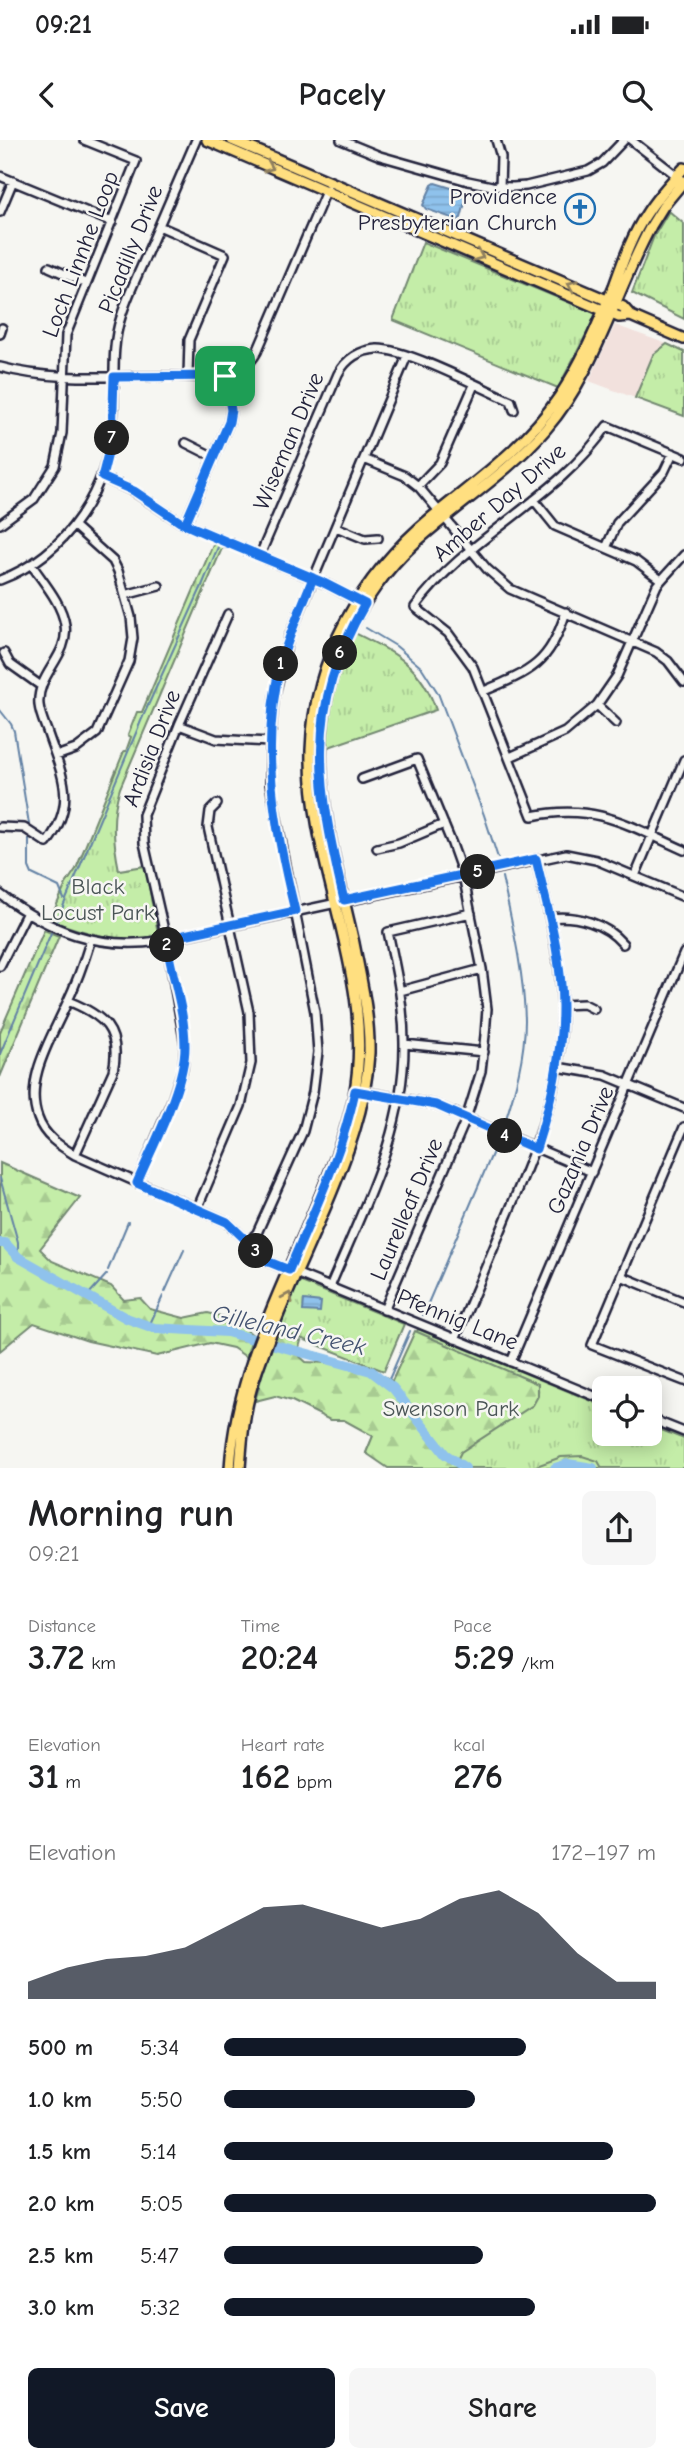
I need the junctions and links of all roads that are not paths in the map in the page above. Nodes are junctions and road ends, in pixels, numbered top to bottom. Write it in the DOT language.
graph roads {
  1 [pos="84,140"];
  2 [pos="196,140"];
  3 [pos="207,140"];
  4 [pos="341,140"];
  5 [pos="496,140"];
  6 [pos="624,140"];
  7 [pos="631,140"];
  8 [pos="233,143"];
  9 [pos="684,168"];
  10 [pos="0,176"];
  11 [pos="682,180"];
  12 [pos="13,181"];
  13 [pos="328,187"];
  14 [pos="500,187"];
  15 [pos="0,212"];
  16 [pos="111,222"];
  17 [pos="159,226"];
  18 [pos="49,267"];
  19 [pos="85,283"];
  20 [pos="610,307"];
  21 [pos="684,339"];
  22 [pos="408,356"];
  23 [pos="582,359"];
  24 [pos="0,367"];
  25 [pos="586,372"];
  26 [pos="63,375"];
  27 [pos="187,376"];
  28 [pos="225,376"];
  29 [pos="114,377"];
  30 [pos="474,385"];
  31 [pos="514,410"];
  32 [pos="186,443"];
  33 [pos="673,453"];
  34 [pos="215,457"];
  35 [pos="684,458"];
  36 [pos="364,459"];
  37 [pos="102,477"];
  38 [pos="418,486"];
  39 [pos="534,500"];
  40 [pos="442,515"];
  41 [pos="1,520"];
  42 [pos="185,524"];
  43 [pos="74,526"];
  44 [pos="335,527"];
  45 [pos="378,538"];
  46 [pos="606,548"];
  47 [pos="472,551"];
  48 [pos="260,555"];
  49 [pos="684,555"];
  50 [pos="31,564"];
  51 [pos="313,578"];
  52 [pos="0,580"];
  53 [pos="661,580"];
  54 [pos="159,586"];
  55 [pos="125,595"];
  56 [pos="361,602"];
  57 [pos="566,612"];
  58 [pos="228,614"];
  59 [pos="632,640"];
  60 [pos="4,653"];
  61 [pos="684,682"];
  62 [pos="41,686"];
  63 [pos="484,691"];
  64 [pos="597,705"];
  65 [pos="616,723"];
  66 [pos="179,725"];
  67 [pos="270,742"];
  68 [pos="56,756"];
  69 [pos="510,757"];
  70 [pos="684,760"];
  71 [pos="362,779"];
  72 [pos="217,804"];
  73 [pos="444,824"];
  74 [pos="0,827"];
  75 [pos="651,835"];
  76 [pos="377,848"];
  77 [pos="684,850"];
  78 [pos="536,859"];
  79 [pos="463,875"];
  80 [pos="635,876"];
  81 [pos="0,894"];
  82 [pos="684,897"];
  83 [pos="340,901"];
  84 [pos="295,911"];
  85 [pos="26,914"];
  86 [pos="471,914"];
  87 [pos="550,918"];
  88 [pos="230,926"];
  89 [pos="166,939"];
  90 [pos="91,940"];
  91 [pos="623,944"];
  92 [pos="684,953"];
  93 [pos="0,966"];
  94 [pos="482,969"];
  95 [pos="400,991"];
  96 [pos="68,1001"];
  97 [pos="562,1005"];
  98 [pos="594,1009"];
  99 [pos="404,1044"];
  100 [pos="484,1052"];
  101 [pos="557,1067"];
  102 [pos="628,1084"];
  103 [pos="359,1091"];
  104 [pos="400,1098"];
  105 [pos="684,1108"];
  106 [pos="466,1119"];
  107 [pos="684,1127"];
  108 [pos="536,1149"];
  109 [pos="75,1155"];
  110 [pos="592,1172"];
  111 [pos="137,1183"];
  112 [pos="197,1209"];
  113 [pos="249,1241"];
  114 [pos="293,1272"];
  115 [pos="621,1276"];
  116 [pos="330,1287"];
  117 [pos="684,1302"];
  118 [pos="384,1310"];
  119 [pos="455,1339"];
  120 [pos="255,1362"];
  121 [pos="511,1362"];
  122 [pos="684,1381"];
  123 [pos="592,1395"];
  124 [pos="234,1422"];
  125 [pos="662,1423"];
  126 [pos="243,1431"];
  127 [pos="684,1432"];
  128 [pos="230,1468"];
  129 [pos="240,1468"];
  1 -- 16 [label="street, Loch Linnhe Loop"];
  2 -- 17 [label="street, Picadilly Drive"];
  3 -- 8 [label="main road"];
  4 -- 14 [label="street"];
  5 -- 14 [label="street"];
  6 -- 14 [label="street"];
  7 -- 11 [label="street"];
  8 -- 13 [label="main road"];
  9 -- 11 [label="main road"];
  10 -- 12 [label="street"];
  11 -- 20 [label="main road"];
  12 -- 15 [label="street"];
  12 -- 16 [label="street"];
  13 -- 20 [label="main road"];
  13 -- 28 [label="street"];
  16 -- 19 [label="street, Loch Linnhe Loop"];
  17 -- 27 [label="street"];
  17 -- 29 [label="street, Picadilly Drive"];
  18 -- 19 [label="street"];
  19 -- 26 [label="street, Loch Linnhe Loop"];
  20 -- 21 [label="main road"];
  20 -- 23 [label="main road"];
  20 -- 25 [label="main road"];
  22 -- 30 [label="street, Wiseman Drive"];
  22 -- 36 [label="street"];
  22 -- 48 [label="street, Wiseman Drive"];
  23 -- 25 [label="main road"];
  23 -- 40 [label="main road"];
  24 -- 26 [label="street"];
  25 -- 40 [label="main road"];
  26 -- 29 [label="street"];
  26 -- 41 [label="street, Loch Linnhe Loop"];
  27 -- 28 [label="street"];
  27 -- 29 [label="street"];
  28 -- 34 [label="street"];
  29 -- 37 [label="street, Picadilly Drive"];
  30 -- 31 [label="street, Wiseman Drive"];
  30 -- 38 [label="street"];
  32 -- 34 [label="street"];
  33 -- 35 [label="street"];
  33 -- 39 [label="street, Amber Day Drive"];
  33 -- 46 [label="street"];
  34 -- 42 [label="street"];
  36 -- 38 [label="street"];
  36 -- 44 [label="street"];
  37 -- 42 [label="street"];
  37 -- 43 [label="street, Picadilly Drive"];
  38 -- 40 [label="street"];
  39 -- 46 [label="street"];
  39 -- 47 [label="street, Amber Day Drive"];
  40 -- 47 [label="street"];
  40 -- 56 [label="main road"];
  42 -- 48 [label="street"];
  43 -- 50 [label="street, Picadilly Drive"];
  43 -- 55 [label="street"];
  44 -- 45 [label="street"];
  44 -- 51 [label="street"];
  46 -- 53 [label="street"];
  47 -- 57 [label="street"];
  47 -- 63 [label="street, Amber Day Drive"];
  48 -- 51 [label="street"];
  49 -- 53 [label="street"];
  50 -- 52 [label="street, Picadilly Drive"];
  50 -- 62 [label="street"];
  51 -- 56 [label="street"];
  51 -- 67 [label="street"];
  53 -- 59 [label="street"];
  54 -- 55 [label="street"];
  55 -- 68 [label="street"];
  56 -- 83 [label="main road"];
  57 -- 59 [label="street"];
  57 -- 63 [label="street"];
  58 -- 66 [label="street, Ardisia Drive"];
  59 -- 61 [label="street"];
  59 -- 64 [label="street"];
  60 -- 62 [label="street"];
  62 -- 68 [label="street"];
  63 -- 69 [label="street"];
  64 -- 65 [label="street"];
  64 -- 69 [label="street"];
  66 -- 67 [label="street"];
  66 -- 89 [label="street, Ardisia Drive"];
  67 -- 84 [label="street"];
  68 -- 74 [label="street"];
  69 -- 75 [label="street"];
  70 -- 75 [label="street"];
  71 -- 73 [label="street, Laurelleaf Drive"];
  72 -- 88 [label="street"];
  73 -- 76 [label="street"];
  73 -- 79 [label="street, Laurelleaf Drive"];
  75 -- 77 [label="street"];
  75 -- 80 [label="street"];
  78 -- 79 [label="street"];
  78 -- 80 [label="street"];
  78 -- 87 [label="street"];
  79 -- 83 [label="street"];
  79 -- 86 [label="street, Laurelleaf Drive"];
  80 -- 82 [label="street"];
  81 -- 85 [label="street"];
  83 -- 84 [label="street"];
  83 -- 103 [label="main road"];
  84 -- 88 [label="street"];
  84 -- 113 [label="street"];
  85 -- 90 [label="street"];
  85 -- 93 [label="street"];
  86 -- 94 [label="street, Laurelleaf Drive"];
  86 -- 95 [label="street"];
  87 -- 91 [label="street"];
  87 -- 97 [label="street"];
  88 -- 89 [label="street"];
  88 -- 112 [label="street"];
  89 -- 90 [label="street"];
  89 -- 111 [label="street, Ardisia Drive"];
  90 -- 96 [label="street, Pfennig Lane"];
  92 -- 102 [label="street, Gazania Drive"];
  94 -- 95 [label="street"];
  94 -- 100 [label="street, Laurelleaf Drive"];
  95 -- 99 [label="street"];
  96 -- 109 [label="street, Pfennig Lane"];
  96 -- 109 [label="street"];
  97 -- 98 [label="street"];
  97 -- 101 [label="street"];
  99 -- 100 [label="street"];
  99 -- 104 [label="street"];
  100 -- 106 [label="street, Laurelleaf Drive"];
  101 -- 102 [label="street"];
  101 -- 108 [label="street"];
  102 -- 105 [label="street"];
  102 -- 110 [label="street, Gazania Drive"];
  103 -- 104 [label="street"];
  103 -- 114 [label="main road"];
  104 -- 106 [label="street"];
  104 -- 116 [label="street"];
  106 -- 108 [label="street"];
  106 -- 118 [label="street, Laurelleaf Drive"];
  107 -- 115 [label="street"];
  108 -- 110 [label="street"];
  108 -- 119 [label="street"];
  109 -- 111 [label="street, Pfennig Lane"];
  110 -- 121 [label="street, Gazania Drive"];
  111 -- 112 [label="street, Pfennig Lane"];
  112 -- 113 [label="street, Pfennig Lane"];
  113 -- 114 [label="street, Pfennig Lane"];
  114 -- 116 [label="street, Pfennig Lane"];
  114 -- 120 [label="main road"];
  115 -- 117 [label="street"];
  115 -- 122 [label="street"];
  116 -- 118 [label="street, Pfennig Lane"];
  118 -- 119 [label="street, Pfennig Lane"];
  119 -- 121 [label="street, Pfennig Lane"];
  120 -- 124 [label="main road"];
  120 -- 126 [label="main road"];
  121 -- 123 [label="street, Pfennig Lane"];
  124 -- 126 [label="main road"];
  124 -- 128 [label="main road"];
  125 -- 127 [label="street"];
  126 -- 129 [label="main road"];
}
